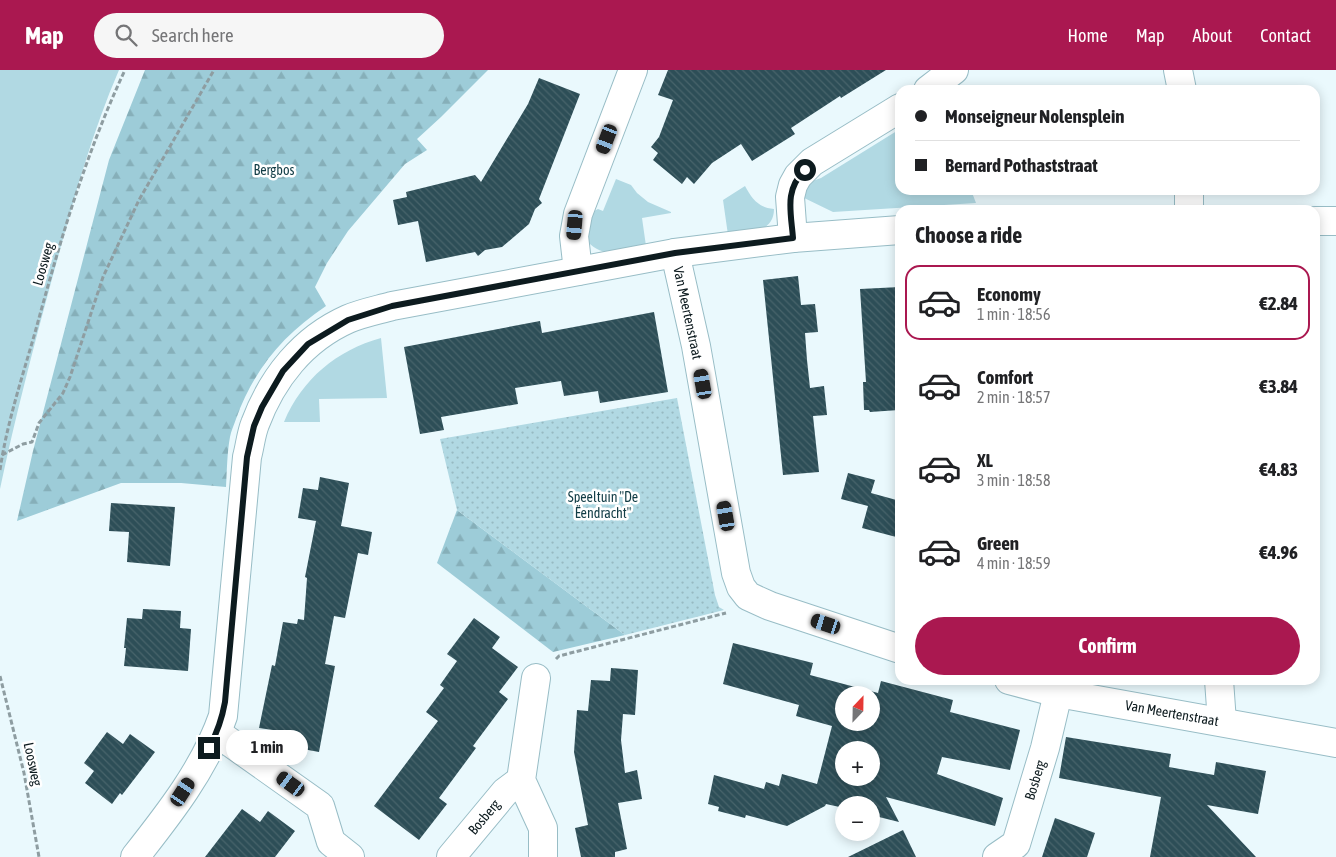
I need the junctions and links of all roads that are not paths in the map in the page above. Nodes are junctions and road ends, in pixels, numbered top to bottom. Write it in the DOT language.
graph roads {
  1 [pos="633,70"];
  2 [pos="954,70"];
  3 [pos="1178,70"];
  4 [pos="934,85"];
  5 [pos="1181,85"];
  6 [pos="895,111"];
  7 [pos="1320,221"];
  8 [pos="1336,221"];
  9 [pos="895,230"];
  10 [pos="793,238"];
  11 [pos="675,253"];
  12 [pos="578,271"];
  13 [pos="895,647"];
  14 [pos="536,678"];
  15 [pos="1028,685"];
  16 [pos="1219,685"];
  17 [pos="1058,693"];
  18 [pos="1222,722"];
  19 [pos="217,734"];
  20 [pos="1336,742"];
  21 [pos="521,780"];
  22 [pos="348,856"];
  23 [pos="135,857"];
  24 [pos="451,857"];
  25 [pos="543,857"];
  26 [pos="997,857"];
  1 -- 12 [label="street"];
  2 -- 4 [label="street"];
  3 -- 5 [label="street"];
  6 -- 10 [label="street"];
  7 -- 8 [label="street"];
  9 -- 10 [label="street"];
  10 -- 11 [label="street"];
  11 -- 12 [label="street"];
  11 -- 13 [label="street, Van Meertenstraat"];
  12 -- 19 [label="street"];
  14 -- 21 [label="street"];
  15 -- 17 [label="street, Van Meertenstraat"];
  16 -- 18 [label="street"];
  17 -- 18 [label="street, Van Meertenstraat"];
  17 -- 26 [label="street, Bosberg"];
  18 -- 20 [label="street, Van Meertenstraat"];
  19 -- 22 [label="street"];
  19 -- 23 [label="street"];
  21 -- 24 [label="street, Bosberg"];
  21 -- 25 [label="street"];
}
